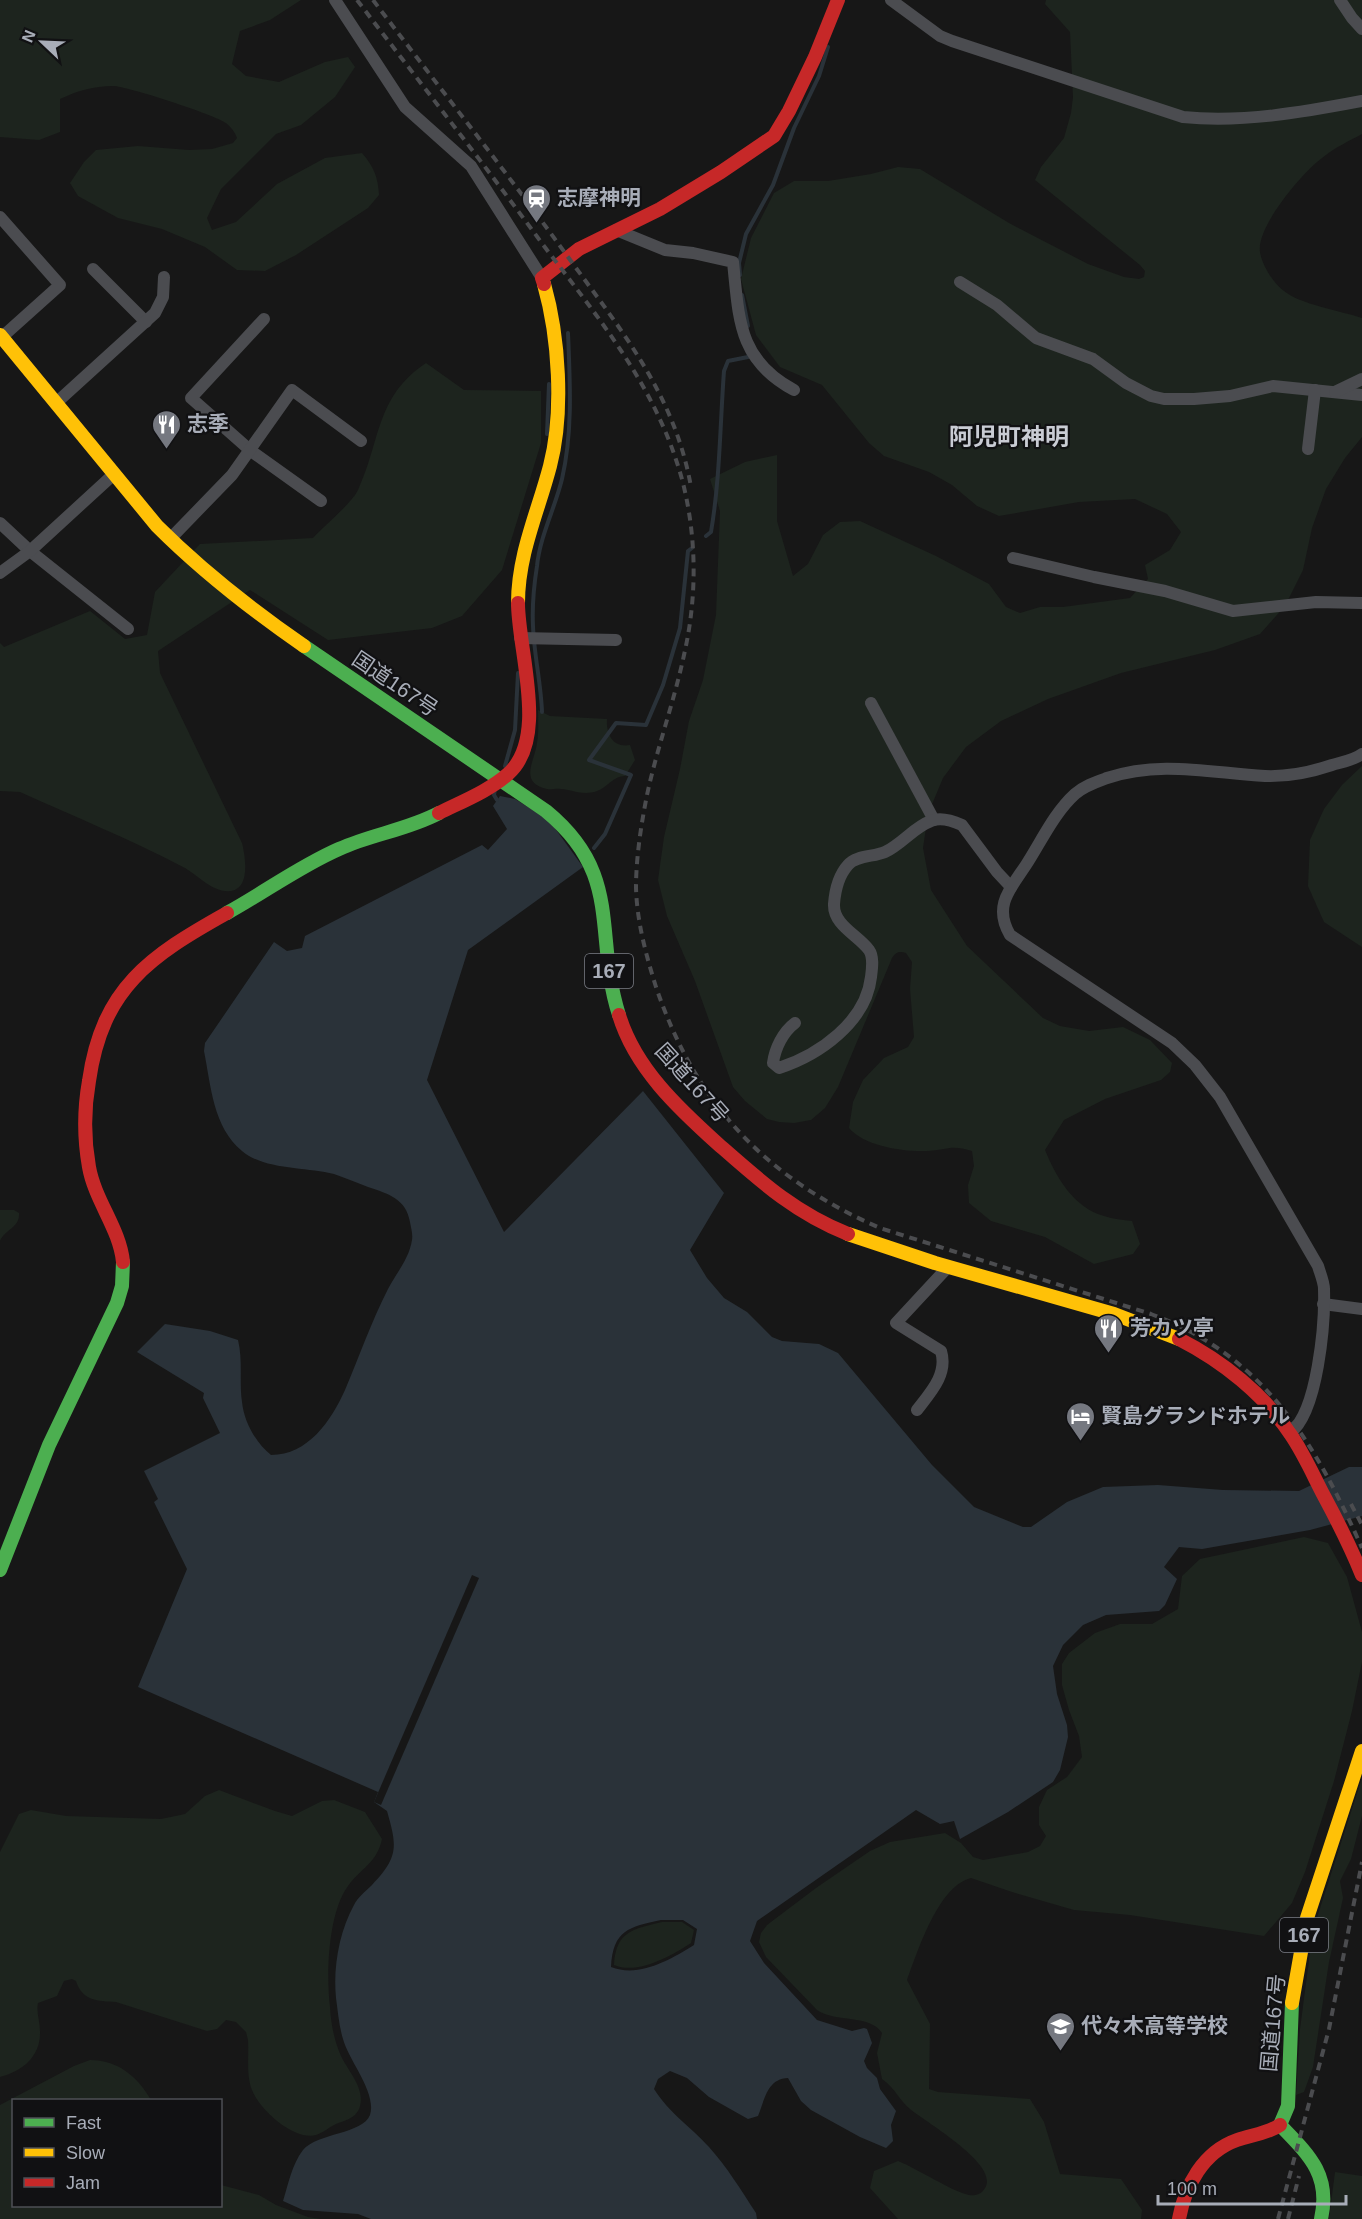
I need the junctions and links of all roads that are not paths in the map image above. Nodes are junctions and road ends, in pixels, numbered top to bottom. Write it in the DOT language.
graph roads {
  1 [pos="335,0"];
  2 [pos="838,0"];
  3 [pos="891,0"];
  4 [pos="1340,0"];
  5 [pos="1362,29"];
  6 [pos="1362,101"];
  7 [pos="0,218"];
  8 [pos="616,230"];
  9 [pos="93,269"];
  10 [pos="165,277"];
  11 [pos="542,278"];
  12 [pos="960,282"];
  13 [pos="264,320"];
  14 [pos="146,322"];
  15 [pos="1,336"];
  16 [pos="1362,379"];
  17 [pos="794,390"];
  18 [pos="1316,390"];
  19 [pos="1334,392"];
  20 [pos="1362,395"];
  21 [pos="56,403"];
  22 [pos="361,441"];
  23 [pos="1308,449"];
  24 [pos="251,451"];
  25 [pos="114,474"];
  26 [pos="321,501"];
  27 [pos="0,524"];
  28 [pos="170,539"];
  29 [pos="30,551"];
  30 [pos="1013,558"];
  31 [pos="0,573"];
  32 [pos="1362,603"];
  33 [pos="128,629"];
  34 [pos="530,638"];
  35 [pos="616,640"];
  36 [pos="871,703"];
  37 [pos="1362,754"];
  38 [pos="501,780"];
  39 [pos="934,820"];
  40 [pos="1011,887"];
  41 [pos="795,1023"];
  42 [pos="948,1267"];
  43 [pos="1323,1304"];
  44 [pos="1362,1309"];
  45 [pos="917,1410"];
  46 [pos="1290,1433"];
  47 [pos="0,1570"];
  48 [pos="1362,1575"];
  49 [pos="1362,1750"];
  50 [pos="1280,2125"];
  51 [pos="1179,2219"];
  52 [pos="1321,2219"];
  1 -- 11 [label="street"];
  2 -- 8 [label="main road"];
  3 -- 6 [label="street"];
  4 -- 5 [label="street"];
  7 -- 15 [label="street"];
  8 -- 11 [label="main road"];
  8 -- 17 [label="street"];
  9 -- 14 [label="street"];
  10 -- 14 [label="street"];
  11 -- 34 [label="main road"];
  12 -- 18 [label="street"];
  13 -- 24 [label="street"];
  14 -- 21 [label="street"];
  15 -- 21 [label="main road, 国道167号 / 167"];
  16 -- 19 [label="street"];
  18 -- 19 [label="street"];
  18 -- 23 [label="street"];
  19 -- 20 [label="street"];
  21 -- 25 [label="main road, 国道167号 / 167"];
  22 -- 24 [label="street"];
  24 -- 26 [label="street"];
  24 -- 28 [label="street"];
  25 -- 28 [label="main road, 国道167号 / 167"];
  25 -- 29 [label="street"];
  27 -- 29 [label="street"];
  28 -- 38 [label="main road, 国道167号 / 167"];
  29 -- 31 [label="street"];
  29 -- 33 [label="street"];
  30 -- 32 [label="street"];
  34 -- 35 [label="street"];
  34 -- 38 [label="main road"];
  36 -- 39 [label="street"];
  37 -- 40 [label="street"];
  38 -- 42 [label="main road, 国道167号 / 167"];
  38 -- 47 [label="main road"];
  39 -- 40 [label="street"];
  39 -- 41 [label="street"];
  40 -- 43 [label="street"];
  42 -- 45 [label="street"];
  42 -- 46 [label="main road, 国道167号 / 167"];
  43 -- 44 [label="street"];
  43 -- 46 [label="street"];
  46 -- 48 [label="main road, 国道167号 / 167"];
  49 -- 50 [label="main road, 国道167号 / 167"];
  50 -- 51 [label="main road"];
  50 -- 52 [label="main road"];
}
